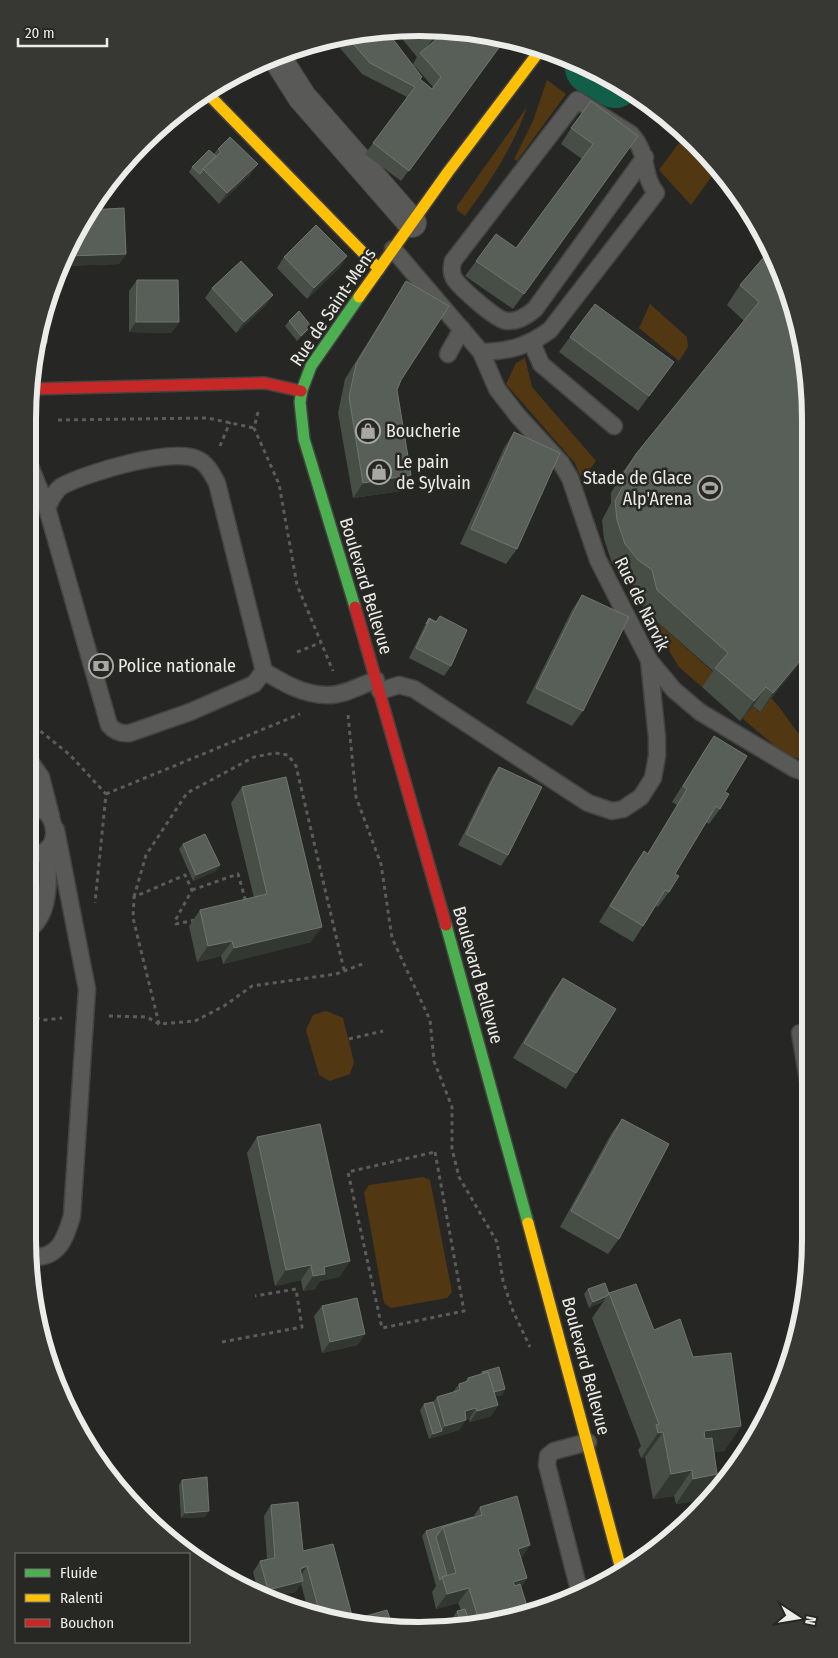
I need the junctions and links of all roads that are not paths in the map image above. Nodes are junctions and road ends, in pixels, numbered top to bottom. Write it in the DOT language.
graph roads {
  1 [pos="536,55"];
  2 [pos="280,63"];
  3 [pos="212,98"];
  4 [pos="645,157"];
  5 [pos="412,223"];
  6 [pos="393,249"];
  7 [pos="379,269"];
  8 [pos="462,329"];
  9 [pos="532,343"];
  10 [pos="481,352"];
  11 [pos="448,354"];
  12 [pos="38,389"];
  13 [pos="301,391"];
  14 [pos="614,426"];
  15 [pos="36,481"];
  16 [pos="47,508"];
  17 [pos="649,660"];
  18 [pos="264,671"];
  19 [pos="378,686"];
  20 [pos="36,770"];
  21 [pos="802,771"];
  22 [pos="36,808"];
  23 [pos="53,823"];
  24 [pos="48,848"];
  25 [pos="36,854"];
  26 [pos="36,922"];
  27 [pos="800,1032"];
  28 [pos="802,1044"];
  29 [pos="37,1257"];
  30 [pos="588,1442"];
  31 [pos="620,1564"];
  32 [pos="578,1587"];
  1 -- 5 [label="street, Rue de Saint-Mens"];
  2 -- 5 [label="street"];
  3 -- 7 [label="street"];
  4 -- 4 [label="lane"];
  4 -- 9 [label="lane"];
  5 -- 6 [label="street, Rue de Saint-Mens"];
  6 -- 7 [label="street, Rue de Saint-Mens"];
  6 -- 8 [label="lane, Rue de Narvik"];
  7 -- 13 [label="street, Rue de Saint-Mens"];
  8 -- 10 [label="lane, Rue de Narvik"];
  8 -- 11 [label="lane"];
  9 -- 10 [label="lane"];
  9 -- 14 [label="lane"];
  10 -- 17 [label="lane, Rue de Narvik"];
  12 -- 13 [label="street, Rue de Saint-Mens"];
  13 -- 19 [label="street, Boulevard Bellevue"];
  15 -- 16 [label="lane"];
  16 -- 18 [label="lane"];
  16 -- 18 [label="lane"];
  17 -- 19 [label="lane, Rue de Narvik"];
  17 -- 21 [label="lane"];
  18 -- 19 [label="lane, Rue de Narvik"];
  19 -- 30 [label="street, Boulevard Bellevue"];
  20 -- 23 [label="lane"];
  22 -- 23 [label="lane"];
  23 -- 24 [label="lane"];
  23 -- 29 [label="lane"];
  24 -- 25 [label="lane"];
  24 -- 26 [label="lane"];
  27 -- 28 [label="lane"];
  30 -- 31 [label="street, Boulevard Bellevue"];
  30 -- 32 [label="lane"];
}
